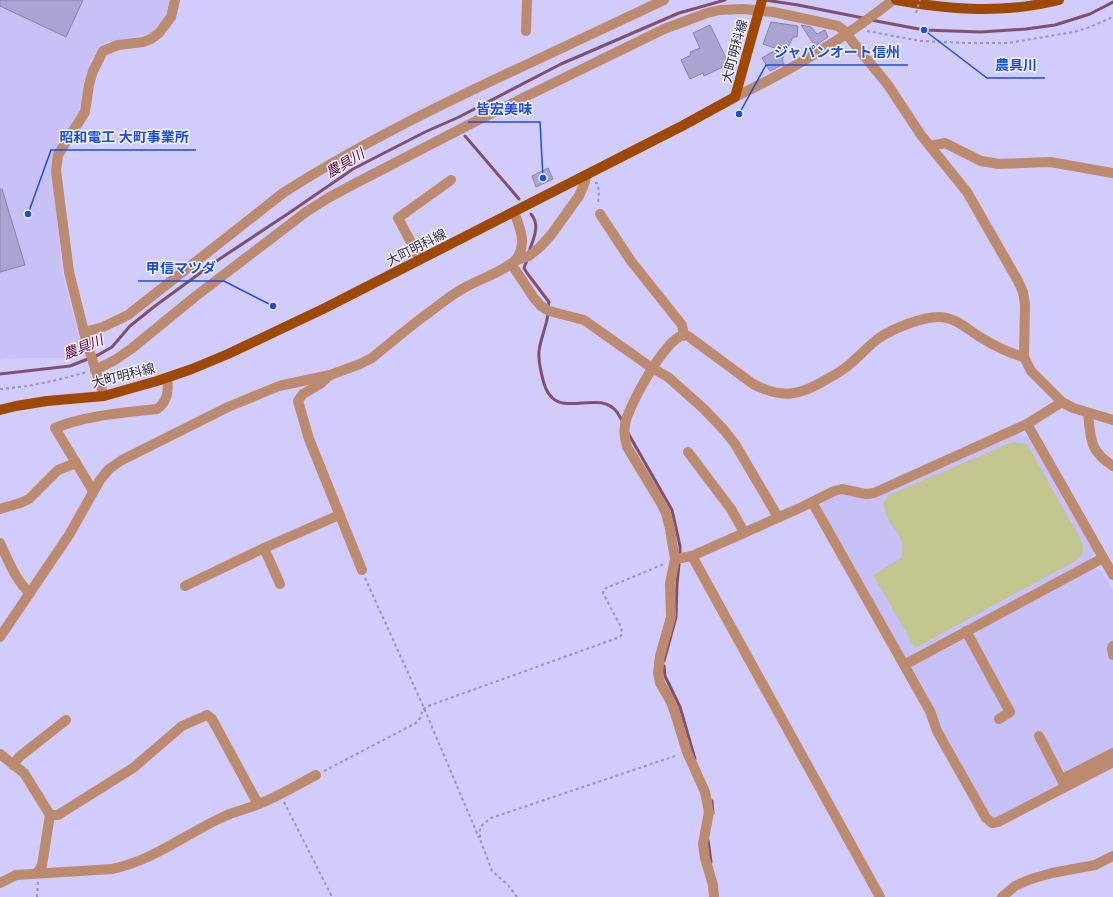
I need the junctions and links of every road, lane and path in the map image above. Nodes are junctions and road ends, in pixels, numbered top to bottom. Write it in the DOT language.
graph roads {
  1 [pos="175,0"];
  2 [pos="527,0"];
  3 [pos="664,0"];
  4 [pos="893,0"];
  5 [pos="896,0"];
  6 [pos="920,0"];
  7 [pos="1058,0"];
  8 [pos="760,6"];
  9 [pos="916,13"];
  10 [pos="1113,17"];
  11 [pos="852,30"];
  12 [pos="526,31"];
  13 [pos="735,97"];
  14 [pos="930,146"];
  15 [pos="1113,173"];
  16 [pos="588,179"];
  17 [pos="452,180"];
  18 [pos="514,212"];
  19 [pos="600,214"];
  20 [pos="420,259"];
  21 [pos="514,262"];
  22 [pos="684,335"];
  23 [pos="85,336"];
  24 [pos="1024,357"];
  25 [pos="95,368"];
  26 [pos="652,368"];
  27 [pos="330,375"];
  28 [pos="167,378"];
  29 [pos="0,389"];
  30 [pos="104,396"];
  31 [pos="1062,402"];
  32 [pos="0,410"];
  33 [pos="1088,413"];
  34 [pos="1113,420"];
  35 [pos="1027,424"];
  36 [pos="688,452"];
  37 [pos="76,463"];
  38 [pos="1113,466"];
  39 [pos="93,491"];
  40 [pos="812,502"];
  41 [pos="0,509"];
  42 [pos="339,515"];
  43 [pos="778,517"];
  44 [pos="744,532"];
  45 [pos="0,543"];
  46 [pos="264,548"];
  47 [pos="692,556"];
  48 [pos="1103,558"];
  49 [pos="674,559"];
  50 [pos="362,570"];
  51 [pos="1112,573"];
  52 [pos="280,584"];
  53 [pos="185,586"];
  54 [pos="30,593"];
  55 [pos="966,631"];
  56 [pos="0,637"];
  57 [pos="1113,646"];
  58 [pos="1113,655"];
  59 [pos="904,665"];
  60 [pos="424,708"];
  61 [pos="999,719"];
  62 [pos="66,720"];
  63 [pos="1039,736"];
  64 [pos="687,752"];
  65 [pos="1113,753"];
  66 [pos="0,754"];
  67 [pos="1113,762"];
  68 [pos="13,765"];
  69 [pos="316,775"];
  70 [pos="1064,783"];
  71 [pos="280,794"];
  72 [pos="258,804"];
  73 [pos="50,815"];
  74 [pos="480,839"];
  75 [pos="1113,856"];
  76 [pos="38,872"];
  77 [pos="0,883"];
  78 [pos="332,897"];
  79 [pos="517,897"];
  80 [pos="714,897"];
  81 [pos="880,897"];
  82 [pos="1002,897"];
  1 -- 23 [label="street"];
  2 -- 12 [label="street"];
  3 -- 23 [label="street"];
  4 -- 11 [label="street"];
  5 -- 7 [label="main road"];
  6 -- 9 [label="path, bridge"];
  8 -- 11 [label="street"];
  8 -- 13 [label="main road, 大町明科線"];
  8 -- 25 [label="street"];
  10 -- 11 [label="path"];
  11 -- 13 [label="street"];
  11 -- 14 [label="street"];
  13 -- 16 [label="main road, 大町明科線"];
  14 -- 15 [label="street"];
  14 -- 24 [label="street"];
  16 -- 18 [label="main road, 大町明科線"];
  16 -- 19 [label="path"];
  16 -- 21 [label="street"];
  17 -- 20 [label="street"];
  18 -- 20 [label="main road, 大町明科線"];
  18 -- 21 [label="street"];
  19 -- 22 [label="street"];
  20 -- 28 [label="main road, 大町明科線"];
  21 -- 26 [label="street"];
  21 -- 27 [label="street"];
  22 -- 24 [label="street"];
  22 -- 26 [label="street"];
  23 -- 25 [label="street"];
  24 -- 31 [label="street"];
  25 -- 29 [label="path"];
  25 -- 30 [label="street"];
  26 -- 43 [label="street"];
  26 -- 49 [label="street"];
  27 -- 39 [label="street"];
  27 -- 42 [label="street"];
  28 -- 30 [label="main road, 大町明科線"];
  28 -- 37 [label="street"];
  30 -- 32 [label="main road, 大町明科線"];
  31 -- 33 [label="street"];
  31 -- 35 [label="street"];
  33 -- 34 [label="street"];
  33 -- 38 [label="street"];
  35 -- 40 [label="street"];
  35 -- 48 [label="street"];
  36 -- 44 [label="street"];
  37 -- 39 [label="street"];
  37 -- 41 [label="street"];
  39 -- 54 [label="street"];
  40 -- 43 [label="street"];
  40 -- 59 [label="street"];
  42 -- 46 [label="street"];
  42 -- 50 [label="street"];
  43 -- 44 [label="street"];
  44 -- 47 [label="street"];
  45 -- 54 [label="street"];
  46 -- 52 [label="street"];
  46 -- 53 [label="street"];
  47 -- 49 [label="street"];
  47 -- 81 [label="street"];
  48 -- 51 [label="street"];
  48 -- 55 [label="street"];
  49 -- 60 [label="path"];
  49 -- 64 [label="street"];
  50 -- 60 [label="path"];
  54 -- 56 [label="street"];
  55 -- 59 [label="street"];
  55 -- 61 [label="street"];
  57 -- 58 [label="street"];
  59 -- 70 [label="street"];
  60 -- 69 [label="path"];
  60 -- 74 [label="path"];
  62 -- 68 [label="street"];
  63 -- 70 [label="street"];
  64 -- 74 [label="path"];
  64 -- 80 [label="street"];
  65 -- 70 [label="street"];
  66 -- 68 [label="street"];
  67 -- 70 [label="street"];
  68 -- 73 [label="street"];
  69 -- 71 [label="street"];
  71 -- 72 [label="street"];
  71 -- 78 [label="path"];
  72 -- 73 [label="street"];
  72 -- 76 [label="street"];
  73 -- 76 [label="street"];
  74 -- 79 [label="path"];
  75 -- 82 [label="street"];
  76 -- 77 [label="street"];
}
